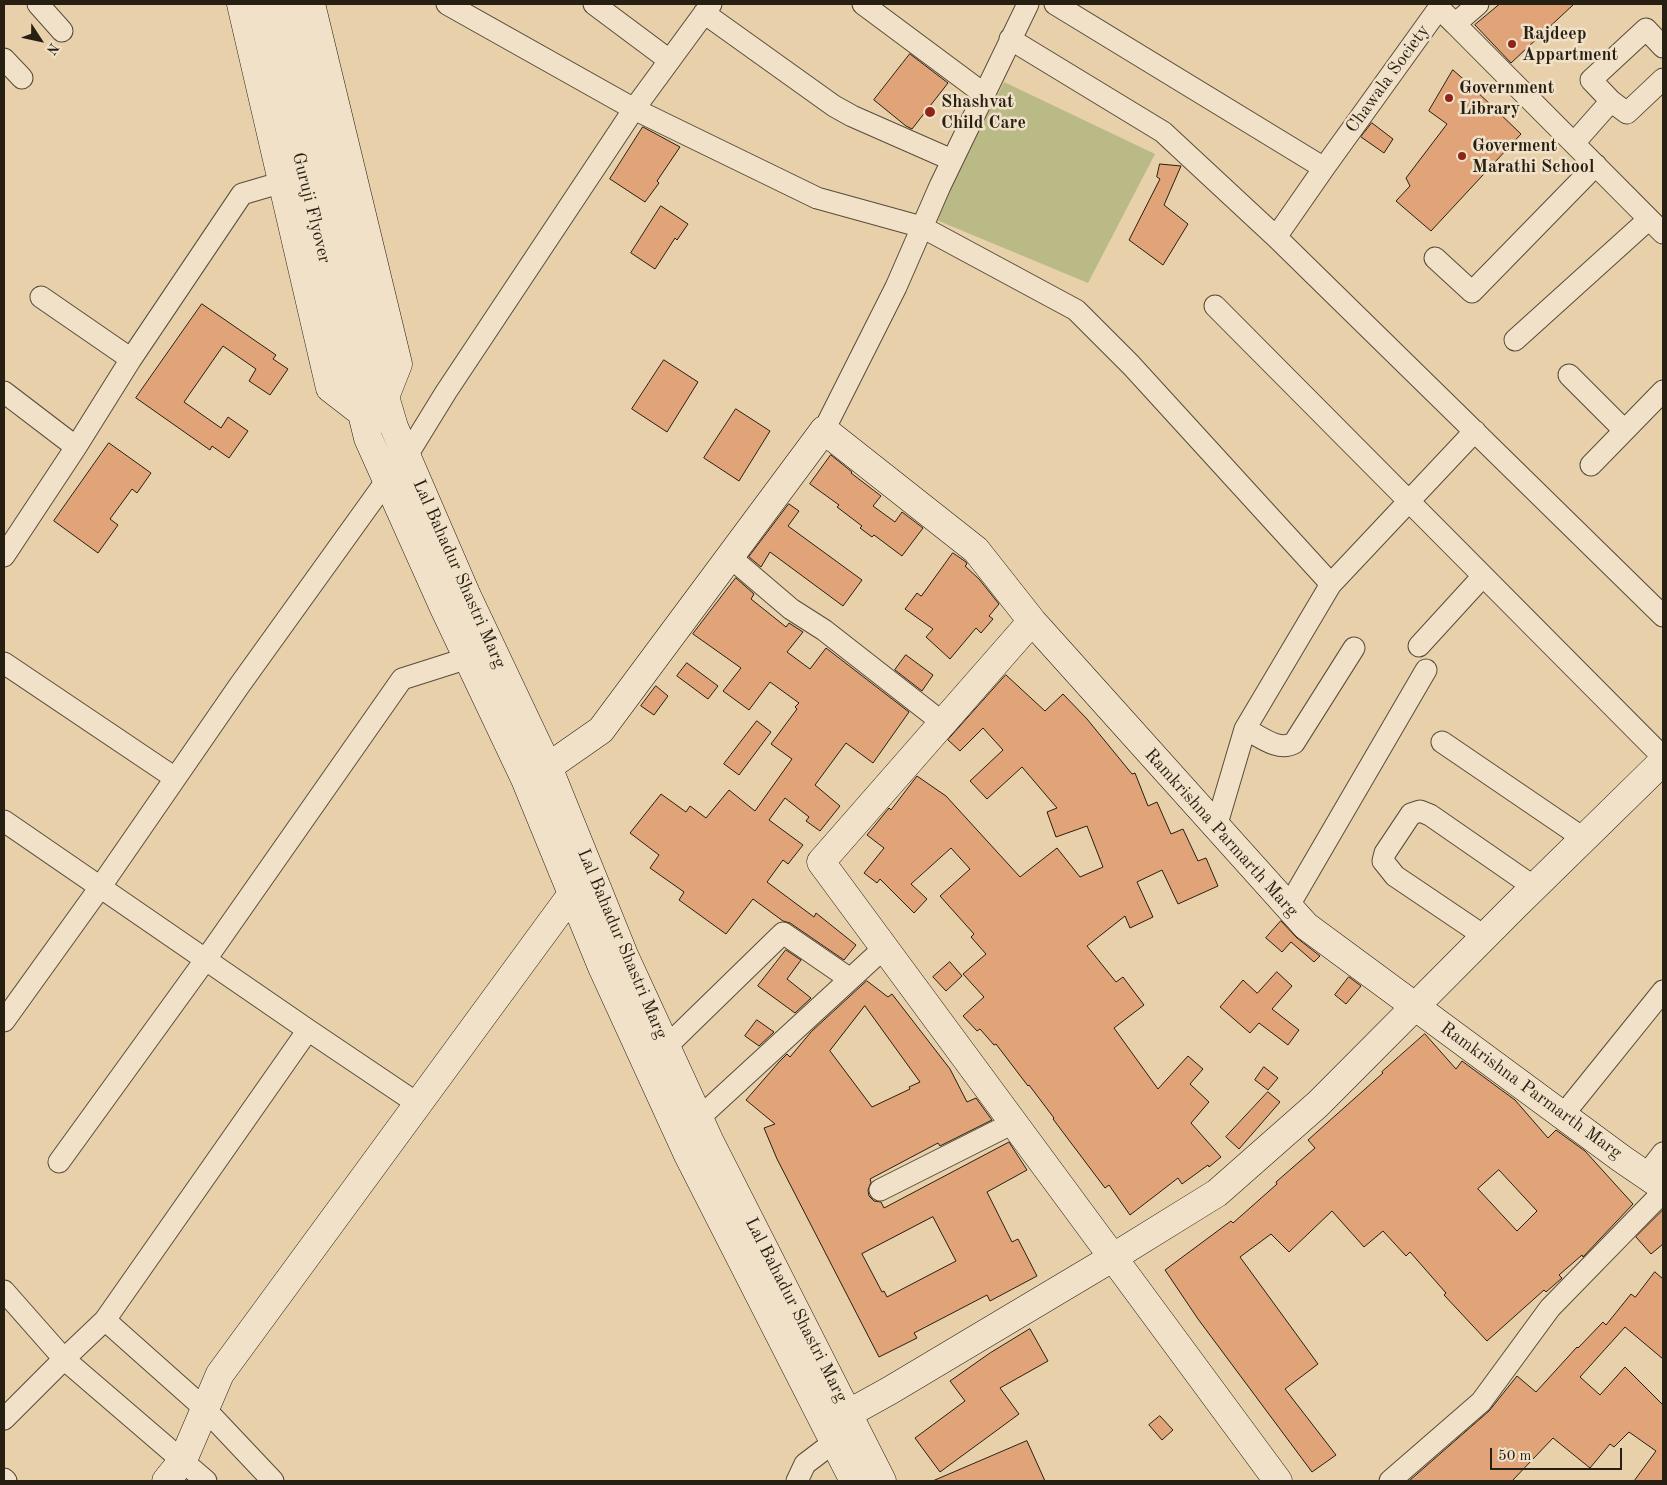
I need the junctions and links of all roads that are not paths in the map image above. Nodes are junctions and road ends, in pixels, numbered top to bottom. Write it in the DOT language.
graph roads {
  1 [pos="38,4"];
  2 [pos="242,4"];
  3 [pos="262,4"];
  4 [pos="283,4"];
  5 [pos="311,4"];
  6 [pos="447,4"];
  7 [pos="594,4"];
  8 [pos="862,4"];
  9 [pos="1028,4"];
  10 [pos="1055,4"];
  11 [pos="1478,4"];
  12 [pos="1436,6"];
  13 [pos="707,8"];
  14 [pos="1455,24"];
  15 [pos="62,31"];
  16 [pos="1010,39"];
  17 [pos="1663,47"];
  18 [pos="4,59"];
  19 [pos="669,60"];
  20 [pos="22,78"];
  21 [pos="1663,79"];
  22 [pos="984,94"];
  23 [pos="1611,101"];
  24 [pos="634,109"];
  25 [pos="1574,143"];
  26 [pos="952,160"];
  27 [pos="1596,165"];
  28 [pos="1324,168"];
  29 [pos="283,182"];
  30 [pos="1656,226"];
  31 [pos="922,227"];
  32 [pos="1276,237"];
  33 [pos="1435,258"];
  34 [pos="41,297"];
  35 [pos="1215,306"];
  36 [pos="1515,340"];
  37 [pos="130,359"];
  38 [pos="362,361"];
  39 [pos="1569,375"];
  40 [pos="1663,391"];
  41 [pos="4,392"];
  42 [pos="385,397"];
  43 [pos="361,412"];
  44 [pos="824,430"];
  45 [pos="1624,430"];
  46 [pos="1475,431"];
  47 [pos="76,447"];
  48 [pos="406,456"];
  49 [pos="1591,465"];
  50 [pos="387,480"];
  51 [pos="1409,501"];
  52 [pos="10,534"];
  53 [pos="4,556"];
  54 [pos="730,557"];
  55 [pos="1483,576"];
  56 [pos="1331,584"];
  57 [pos="1663,616"];
  58 [pos="1032,621"];
  59 [pos="1419,646"];
  60 [pos="1354,648"];
  61 [pos="468,658"];
  62 [pos="4,662"];
  63 [pos="1426,670"];
  64 [pos="943,723"];
  65 [pos="1245,729"];
  66 [pos="1442,742"];
  67 [pos="1663,757"];
  68 [pos="1663,761"];
  69 [pos="536,773"];
  70 [pos="175,778"];
  71 [pos="4,821"];
  72 [pos="1216,828"];
  73 [pos="1583,838"];
  74 [pos="101,886"];
  75 [pos="1534,887"];
  76 [pos="572,894"];
  77 [pos="1288,907"];
  78 [pos="1484,936"];
  79 [pos="884,948"];
  80 [pos="206,959"];
  81 [pos="850,979"];
  82 [pos="1663,991"];
  83 [pos="1416,1006"];
  84 [pos="4,1021"];
  85 [pos="308,1030"];
  86 [pos="666,1047"];
  87 [pos="418,1104"];
  88 [pos="1563,1115"];
  89 [pos="699,1118"];
  90 [pos="1013,1124"];
  91 [pos="1663,1153"];
  92 [pos="59,1162"];
  93 [pos="1658,1185"];
  94 [pos="880,1190"];
  95 [pos="1112,1258"];
  96 [pos="4,1291"];
  97 [pos="105,1320"];
  98 [pos="64,1359"];
  99 [pos="205,1409"];
  100 [pos="4,1419"];
  101 [pos="836,1427"];
  102 [pos="183,1460"];
  103 [pos="166,1481"];
  104 [pos="206,1481"];
  105 [pos="273,1481"];
  106 [pos="797,1481"];
  107 [pos="854,1481"];
  108 [pos="882,1481"];
  109 [pos="1278,1481"];
  110 [pos="1390,1481"];
  1 -- 15 [label="street"];
  2 -- 29 [label="main road"];
  3 -- 38 [label="main road, Guruji Flyover"];
  4 -- 38 [label="main road, Guruji Flyover"];
  5 -- 42 [label="main road"];
  6 -- 24 [label="street"];
  7 -- 19 [label="street"];
  8 -- 22 [label="street"];
  9 -- 16 [label="street"];
  10 -- 28 [label="street"];
  11 -- 14 [label="street, Chawala Society"];
  12 -- 14 [label="street, Chawala Society"];
  12 -- 28 [label="street, Chawala Society"];
  13 -- 19 [label="street"];
  13 -- 26 [label="street"];
  14 -- 25 [label="street"];
  16 -- 22 [label="street"];
  16 -- 32 [label="street"];
  17 -- 23 [label="street"];
  18 -- 20 [label="street"];
  19 -- 24 [label="street"];
  21 -- 23 [label="street"];
  22 -- 26 [label="street"];
  23 -- 25 [label="street"];
  24 -- 31 [label="street"];
  24 -- 48 [label="street"];
  25 -- 27 [label="street"];
  26 -- 31 [label="street"];
  27 -- 30 [label="street"];
  27 -- 33 [label="street"];
  28 -- 32 [label="street, Chawala Society"];
  29 -- 37 [label="street"];
  29 -- 43 [label="main road"];
  30 -- 36 [label="street"];
  31 -- 44 [label="street"];
  31 -- 56 [label="street"];
  32 -- 46 [label="street"];
  34 -- 37 [label="street"];
  35 -- 51 [label="street"];
  37 -- 47 [label="street"];
  38 -- 42 [label="main road, Guruji Flyover"];
  38 -- 43 [label="main road, Guruji Flyover"];
  39 -- 45 [label="street"];
  40 -- 45 [label="street"];
  41 -- 47 [label="street"];
  42 -- 48 [label="main road, Lal Bahadur Shastri Marg"];
  43 -- 50 [label="main road, Lal Bahadur Shastri Marg"];
  44 -- 54 [label="main road"];
  44 -- 58 [label="main road, Ramkrishna Parmarth Marg"];
  45 -- 49 [label="street"];
  46 -- 51 [label="street"];
  46 -- 57 [label="street"];
  47 -- 52 [label="street"];
  48 -- 69 [label="main road, Lal Bahadur Shastri Marg"];
  50 -- 61 [label="main road, Lal Bahadur Shastri Marg"];
  50 -- 70 [label="street"];
  51 -- 55 [label="street"];
  51 -- 56 [label="street"];
  52 -- 53 [label="street"];
  54 -- 64 [label="street"];
  54 -- 69 [label="main road"];
  55 -- 59 [label="street"];
  55 -- 67 [label="street"];
  56 -- 65 [label="street"];
  58 -- 64 [label="main road"];
  58 -- 72 [label="main road, Ramkrishna Parmarth Marg"];
  60 -- 65 [label="street"];
  61 -- 69 [label="main road, Lal Bahadur Shastri Marg"];
  61 -- 80 [label="street"];
  62 -- 70 [label="street"];
  63 -- 77 [label="street"];
  64 -- 79 [label="main road"];
  65 -- 72 [label="street"];
  66 -- 73 [label="street"];
  68 -- 73 [label="main road"];
  69 -- 76 [label="main road, Lal Bahadur Shastri Marg"];
  69 -- 86 [label="main road, Lal Bahadur Shastri Marg"];
  70 -- 74 [label="street"];
  71 -- 74 [label="street"];
  72 -- 77 [label="main road, Ramkrishna Parmarth Marg"];
  73 -- 75 [label="main road"];
  74 -- 80 [label="street"];
  74 -- 84 [label="street"];
  75 -- 78 [label="main road"];
  75 -- 78 [label="street"];
  76 -- 87 [label="main road"];
  76 -- 101 [label="main road, Lal Bahadur Shastri Marg"];
  77 -- 83 [label="main road, Ramkrishna Parmarth Marg"];
  78 -- 83 [label="main road"];
  79 -- 81 [label="street"];
  79 -- 90 [label="main road"];
  80 -- 85 [label="street"];
  80 -- 92 [label="street"];
  81 -- 86 [label="street"];
  81 -- 89 [label="street"];
  82 -- 88 [label="street"];
  83 -- 88 [label="main road, Ramkrishna Parmarth Marg"];
  83 -- 95 [label="main road"];
  85 -- 87 [label="street"];
  85 -- 97 [label="street"];
  86 -- 89 [label="main road, Lal Bahadur Shastri Marg"];
  87 -- 99 [label="main road"];
  88 -- 93 [label="main road, Ramkrishna Parmarth Marg"];
  89 -- 101 [label="main road, Lal Bahadur Shastri Marg"];
  90 -- 94 [label="street"];
  90 -- 95 [label="main road"];
  91 -- 93 [label="street"];
  93 -- 110 [label="street"];
  95 -- 101 [label="main road"];
  95 -- 109 [label="main road"];
  96 -- 98 [label="street"];
  97 -- 98 [label="street"];
  97 -- 99 [label="street"];
  98 -- 100 [label="street"];
  98 -- 102 [label="street"];
  99 -- 102 [label="main road"];
  99 -- 105 [label="street"];
  101 -- 106 [label="street"];
  101 -- 107 [label="main road, Lal Bahadur Shastri Marg"];
  101 -- 108 [label="main road, Lal Bahadur Shastri Marg"];
  102 -- 103 [label="main road"];
  102 -- 104 [label="street"];
}
